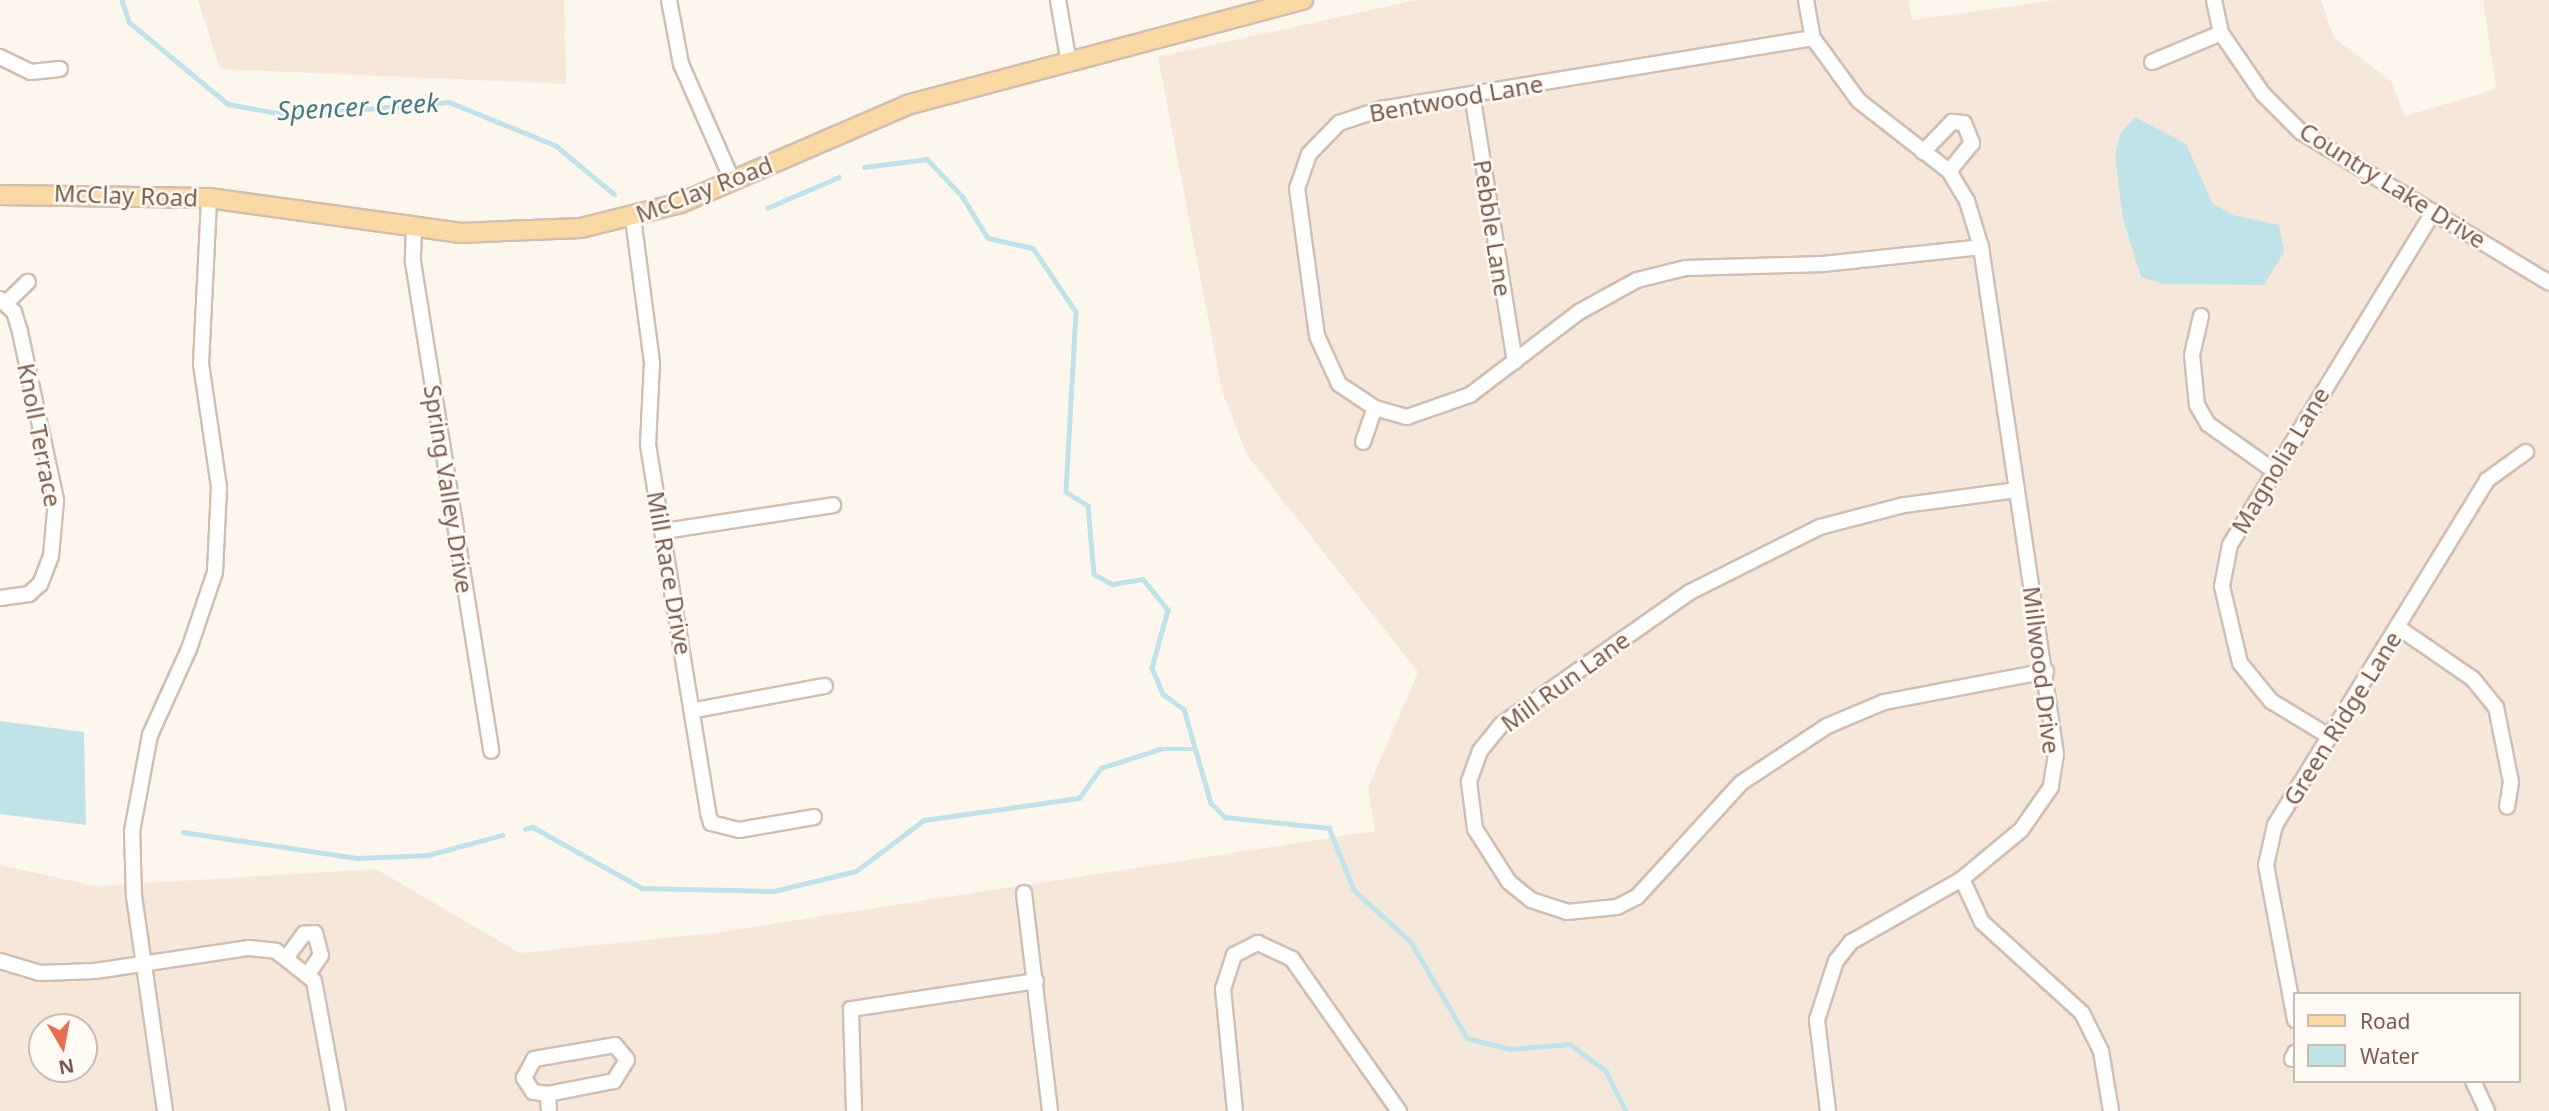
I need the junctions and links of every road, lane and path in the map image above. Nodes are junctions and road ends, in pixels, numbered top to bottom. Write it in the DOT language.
graph roads {
  1 [pos="669,0"];
  2 [pos="1058,0"];
  3 [pos="1303,0"];
  4 [pos="1806,0"];
  5 [pos="2214,0"];
  6 [pos="1276,3"];
  7 [pos="2221,33"];
  8 [pos="1813,38"];
  9 [pos="0,57"];
  10 [pos="1068,58"];
  11 [pos="2152,62"];
  12 [pos="60,69"];
  13 [pos="1472,94"];
  14 [pos="1923,152"];
  15 [pos="1949,171"];
  16 [pos="733,182"];
  17 [pos="0,195"];
  18 [pos="209,198"];
  19 [pos="2434,211"];
  20 [pos="633,218"];
  21 [pos="414,226"];
  22 [pos="1982,247"];
  23 [pos="28,282"];
  24 [pos="2549,283"];
  25 [pos="7,304"];
  26 [pos="2201,316"];
  27 [pos="1516,362"];
  28 [pos="1375,408"];
  29 [pos="1363,442"];
  30 [pos="2526,452"];
  31 [pos="2273,470"];
  32 [pos="2017,489"];
  33 [pos="833,505"];
  34 [pos="664,531"];
  35 [pos="0,598"];
  36 [pos="2399,628"];
  37 [pos="2046,671"];
  38 [pos="825,686"];
  39 [pos="695,710"];
  40 [pos="2327,735"];
  41 [pos="491,751"];
  42 [pos="2507,807"];
  43 [pos="814,817"];
  44 [pos="1962,879"];
  45 [pos="1024,893"];
  46 [pos="287,957"];
  47 [pos="0,961"];
  48 [pos="146,965"];
  49 [pos="309,973"];
  50 [pos="1036,981"];
  51 [pos="2294,1015"];
  52 [pos="2474,1083"];
  53 [pos="548,1094"];
  54 [pos="164,1111"];
  55 [pos="338,1111"];
  56 [pos="548,1111"];
  57 [pos="854,1111"];
  58 [pos="1050,1111"];
  59 [pos="1235,1111"];
  60 [pos="1399,1111"];
  61 [pos="1828,1111"];
  62 [pos="2111,1111"];
  63 [pos="2487,1111"];
  1 -- 16 [label="street"];
  2 -- 10 [label="street"];
  3 -- 6 [label="main road, McClay Road"];
  4 -- 8 [label="street"];
  5 -- 7 [label="street, Country Lake Drive"];
  6 -- 10 [label="main road, McClay Road"];
  7 -- 11 [label="street"];
  7 -- 19 [label="street, Country Lake Drive"];
  8 -- 13 [label="street, Bentwood Lane"];
  8 -- 14 [label="street"];
  9 -- 12 [label="street"];
  10 -- 16 [label="main road, McClay Road"];
  13 -- 27 [label="street, Pebble Lane"];
  13 -- 28 [label="street, Bentwood Lane"];
  14 -- 15 [label="street"];
  14 -- 15 [label="street"];
  15 -- 22 [label="street, Millwood Drive"];
  16 -- 20 [label="main road, McClay Road"];
  17 -- 18 [label="main road, McClay Road"];
  18 -- 21 [label="main road, McClay Road"];
  18 -- 48 [label="street"];
  19 -- 24 [label="street, Country Lake Drive"];
  19 -- 31 [label="street, Magnolia Lane"];
  20 -- 21 [label="main road, McClay Road"];
  20 -- 34 [label="street, Mill Race Drive"];
  21 -- 41 [label="street, Spring Valley Drive"];
  22 -- 27 [label="street, Bentwood Lane"];
  22 -- 32 [label="street, Millwood Drive"];
  23 -- 25 [label="street, Knoll Terrace"];
  25 -- 35 [label="street, Knoll Terrace"];
  26 -- 31 [label="street"];
  27 -- 28 [label="street, Bentwood Lane"];
  28 -- 29 [label="street"];
  30 -- 36 [label="street, Green Ridge Lane"];
  31 -- 40 [label="street, Magnolia Lane"];
  32 -- 37 [label="street, Millwood Drive"];
  32 -- 37 [label="street, Mill Run Lane"];
  33 -- 34 [label="street"];
  34 -- 39 [label="street, Mill Race Drive"];
  36 -- 40 [label="street, Green Ridge Lane"];
  36 -- 42 [label="street"];
  37 -- 44 [label="street, Millwood Drive"];
  38 -- 39 [label="street"];
  39 -- 43 [label="street, Mill Race Drive"];
  40 -- 51 [label="street, Green Ridge Lane"];
  44 -- 61 [label="street, Millwood Drive"];
  44 -- 62 [label="street"];
  45 -- 50 [label="street"];
  46 -- 48 [label="street"];
  46 -- 49 [label="street"];
  46 -- 49 [label="street"];
  47 -- 48 [label="street"];
  48 -- 54 [label="street"];
  49 -- 55 [label="street"];
  50 -- 57 [label="street"];
  50 -- 58 [label="street"];
  52 -- 63 [label="street"];
  53 -- 53 [label="street"];
  53 -- 56 [label="street"];
  59 -- 60 [label="street"];
}
